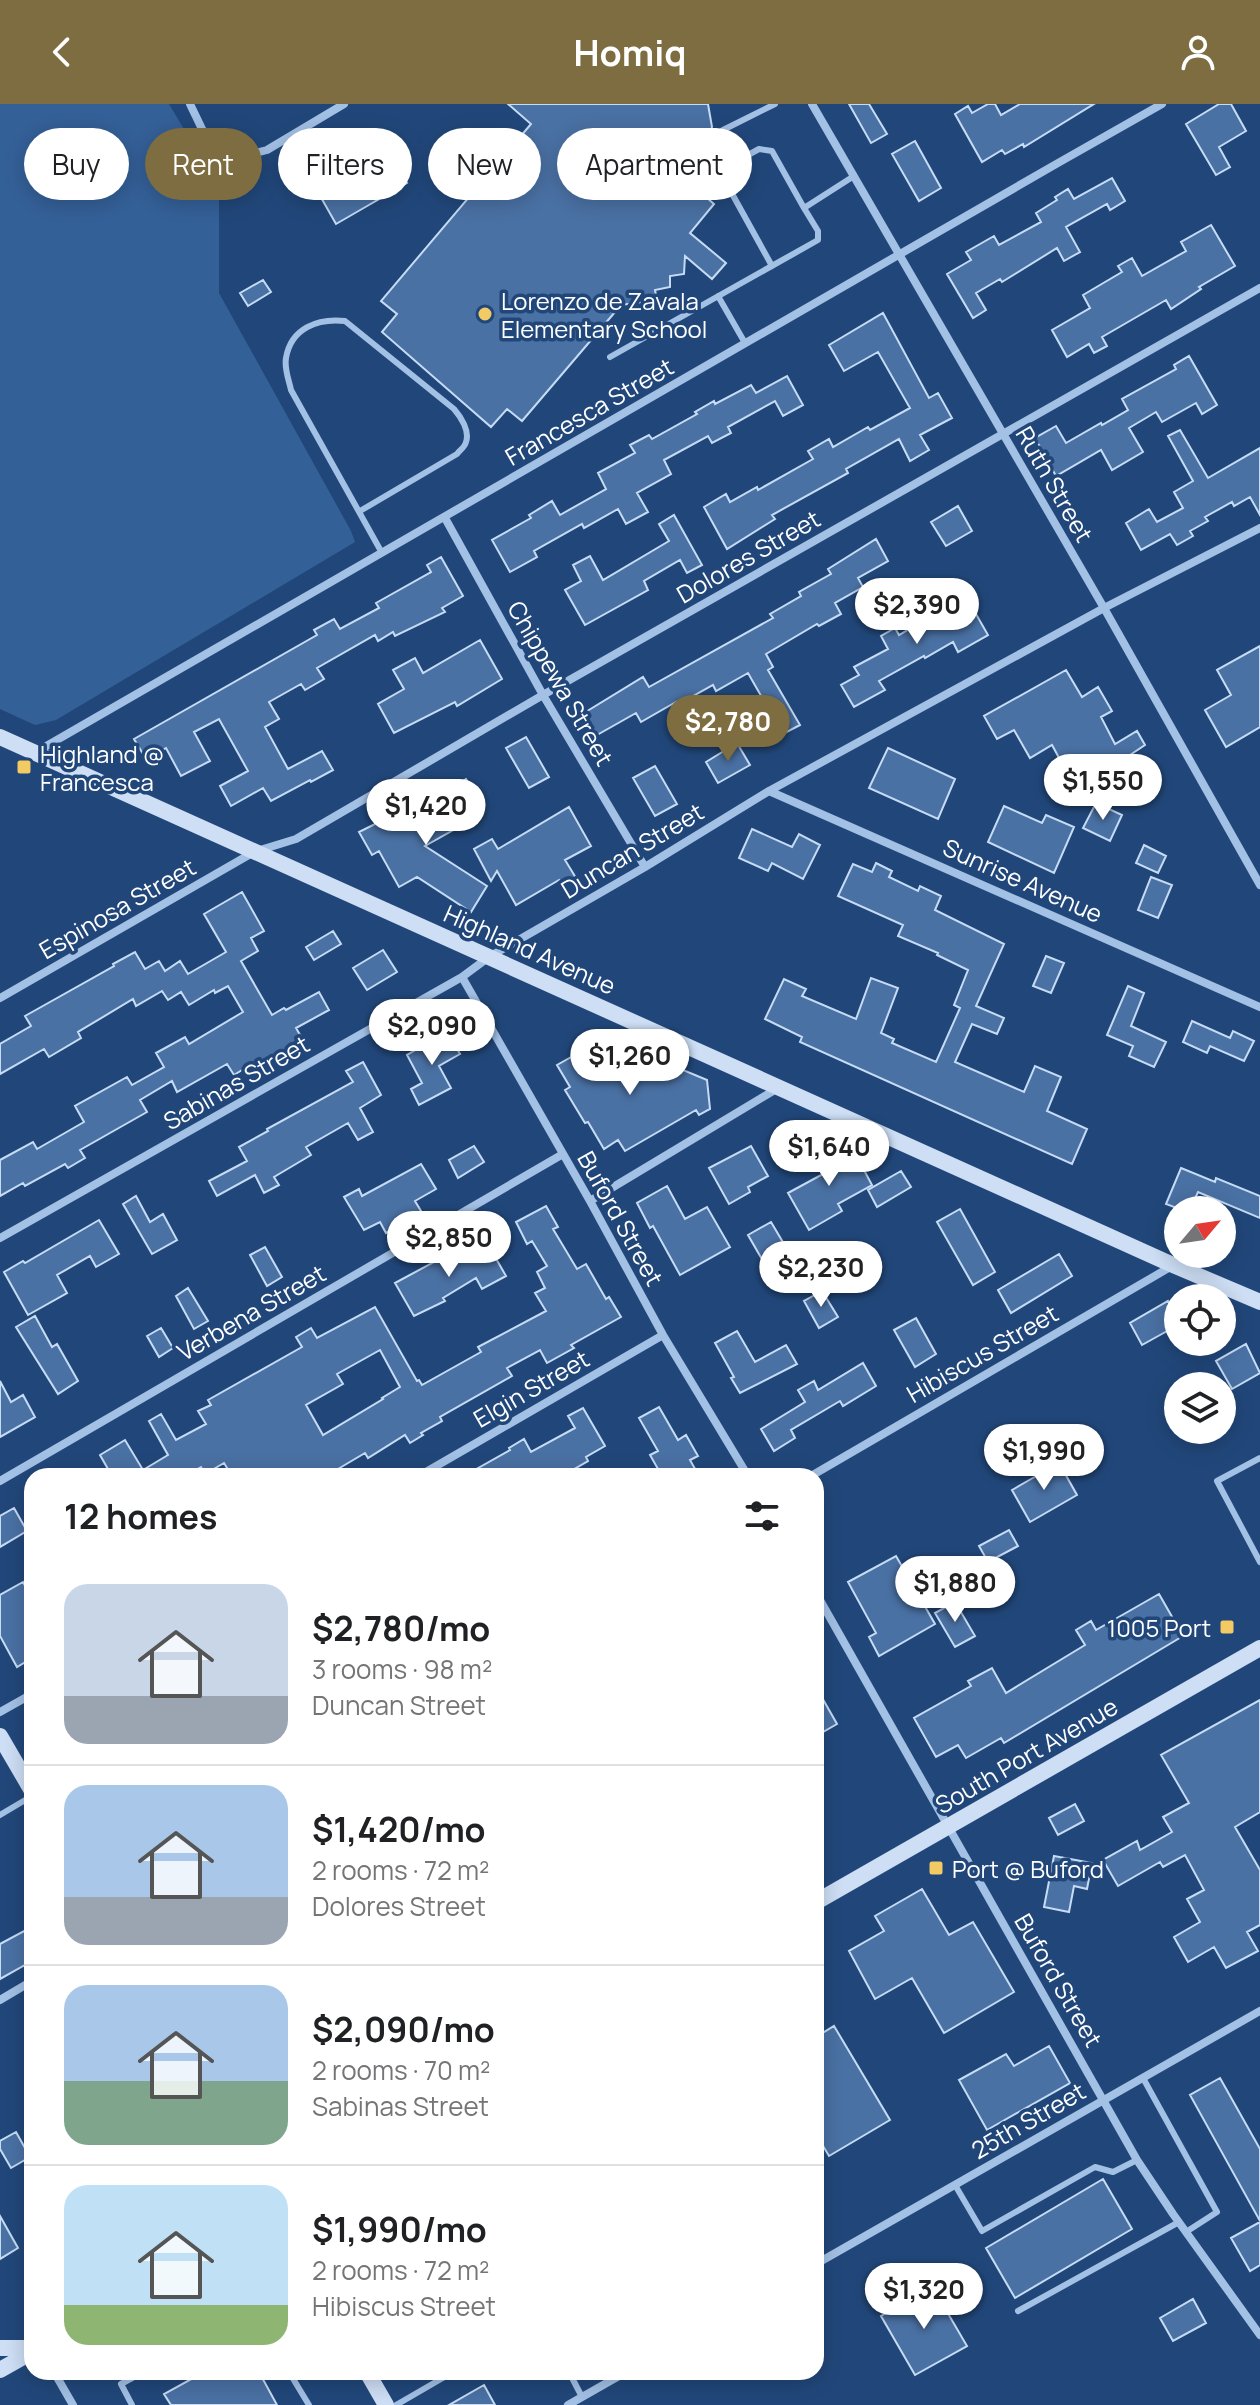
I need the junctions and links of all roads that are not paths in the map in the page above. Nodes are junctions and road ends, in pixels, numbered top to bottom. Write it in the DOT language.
graph roads {
  1 [pos="190,104"];
  2 [pos="344,104"];
  3 [pos="775,104"];
  4 [pos="812,104"];
  5 [pos="1162,104"];
  6 [pos="727,128"];
  7 [pos="854,176"];
  8 [pos="804,208"];
  9 [pos="898,253"];
  10 [pos="772,266"];
  11 [pos="1260,288"];
  12 [pos="718,296"];
  13 [pos="745,343"];
  14 [pos="610,357"];
  15 [pos="1003,435"];
  16 [pos="360,511"];
  17 [pos="445,518"];
  18 [pos="1260,528"];
  19 [pos="382,553"];
  20 [pos="1104,608"];
  21 [pos="543,695"];
  22 [pos="0,737"];
  23 [pos="35,752"];
  24 [pos="769,791"];
  25 [pos="254,852"];
  26 [pos="645,867"];
  27 [pos="1260,885"];
  28 [pos="489,957"];
  29 [pos="462,977"];
  30 [pos="0,998"];
  31 [pos="1260,1007"];
  32 [pos="778,1088"];
  33 [pos="563,1154"];
  34 [pos="590,1201"];
  35 [pos="0,1238"];
  36 [pos="1164,1261"];
  37 [pos="1168,1268"];
  38 [pos="1180,1268"];
  39 [pos="1260,1302"];
  40 [pos="663,1335"];
  41 [pos="1260,1458"];
  42 [pos="433,1468"];
  43 [pos="743,1468"];
  44 [pos="824,1468"];
  45 [pos="0,1481"];
  46 [pos="1260,1562"];
  47 [pos="824,1607"];
  48 [pos="1260,1648"];
  49 [pos="24,1698"];
  50 [pos="0,1712"];
  51 [pos="0,1736"];
  52 [pos="24,1780"];
  53 [pos="24,1799"];
  54 [pos="0,1815"];
  55 [pos="949,1827"];
  56 [pos="824,1897"];
  57 [pos="24,1986"];
  58 [pos="0,2000"];
  59 [pos="1260,2011"];
  60 [pos="1143,2078"];
  61 [pos="1105,2100"];
  62 [pos="1137,2160"];
  63 [pos="955,2185"];
  64 [pos="1179,2222"];
  65 [pos="1186,2232"];
  66 [pos="824,2259"];
  67 [pos="1018,2311"];
  68 [pos="1260,2335"];
  69 [pos="0,2348"];
  70 [pos="24,2350"];
  71 [pos="24,2355"];
  72 [pos="0,2370"];
  73 [pos="59,2380"];
  74 [pos="128,2380"];
  75 [pos="294,2380"];
  76 [pos="372,2380"];
  77 [pos="439,2380"];
  78 [pos="573,2380"];
  79 [pos="612,2380"];
  80 [pos="582,2397"];
  81 [pos="73,2405"];
  82 [pos="132,2405"];
  83 [pos="309,2405"];
  84 [pos="386,2405"];
  85 [pos="396,2405"];
  86 [pos="568,2405"];
  1 -- 2 [label="street"];
  3 -- 6 [label="lane"];
  4 -- 7 [label="street, Ruth Street"];
  5 -- 9 [label="street, Francesca Street"];
  7 -- 8 [label="lane"];
  7 -- 9 [label="street, Ruth Street"];
  8 -- 10 [label="lane"];
  8 -- 10 [label="lane"];
  9 -- 13 [label="street, Francesca Street"];
  9 -- 15 [label="street, Ruth Street"];
  10 -- 12 [label="lane"];
  11 -- 15 [label="street, Dolores Street"];
  12 -- 13 [label="lane"];
  12 -- 14 [label="lane"];
  13 -- 17 [label="street, Francesca Street"];
  15 -- 20 [label="street, Ruth Street"];
  15 -- 21 [label="street, Dolores Street"];
  16 -- 16 [label="lane"];
  16 -- 19 [label="lane"];
  17 -- 19 [label="street, Francesca Street"];
  17 -- 21 [label="street, Chippewa Street"];
  18 -- 20 [label="street, Duncan Street"];
  19 -- 23 [label="street, Francesca Street"];
  20 -- 24 [label="street, Duncan Street"];
  20 -- 27 [label="street, Ruth Street"];
  21 -- 25 [label="street, Dolores Street"];
  21 -- 26 [label="street, Chippewa Street"];
  22 -- 23 [label="street, Highland Avenue"];
  23 -- 25 [label="street, Highland Avenue"];
  24 -- 26 [label="street, Duncan Street"];
  24 -- 31 [label="street, Sunrise Avenue"];
  25 -- 28 [label="street, Highland Avenue"];
  25 -- 30 [label="street, Espinosa Street"];
  26 -- 28 [label="street, Duncan Street"];
  28 -- 29 [label="street, Sabinas Street"];
  28 -- 32 [label="street, Highland Avenue"];
  29 -- 33 [label="street, Buford Street"];
  29 -- 35 [label="street, Sabinas Street"];
  32 -- 34 [label="street"];
  32 -- 36 [label="street, Highland Avenue"];
  33 -- 34 [label="street, Buford Street"];
  33 -- 45 [label="street, Verbena Street"];
  34 -- 40 [label="street, Buford Street"];
  37 -- 44 [label="street, Hibiscus Street"];
  38 -- 39 [label="street, Highland Avenue"];
  40 -- 42 [label="street, Elgin Street"];
  40 -- 43 [label="street, Buford Street"];
  41 -- 46 [label="lane"];
  47 -- 55 [label="street, Buford Street"];
  48 -- 55 [label="street, South Port Avenue"];
  49 -- 50 [label="street"];
  51 -- 52 [label="street"];
  53 -- 54 [label="lane"];
  55 -- 56 [label="street, South Port Avenue"];
  55 -- 61 [label="street, Buford Street"];
  57 -- 58 [label="street"];
  59 -- 60 [label="street, 25th Street"];
  60 -- 61 [label="street, 25th Street"];
  60 -- 65 [label="lane"];
  61 -- 62 [label="street, Buford Street"];
  61 -- 63 [label="street, 25th Street"];
  62 -- 63 [label="lane"];
  62 -- 64 [label="street, Buford Street"];
  63 -- 66 [label="street, 25th Street"];
  64 -- 65 [label="street, Buford Street"];
  64 -- 67 [label="lane"];
  65 -- 68 [label="street, Buford Street"];
  69 -- 70 [label="street"];
  71 -- 72 [label="street"];
  73 -- 81 [label="street"];
  74 -- 82 [label="lane"];
  75 -- 83 [label="lane"];
  76 -- 84 [label="street"];
  77 -- 85 [label="lane"];
  78 -- 80 [label="lane"];
  79 -- 80 [label="street"];
  80 -- 86 [label="street"];
}
